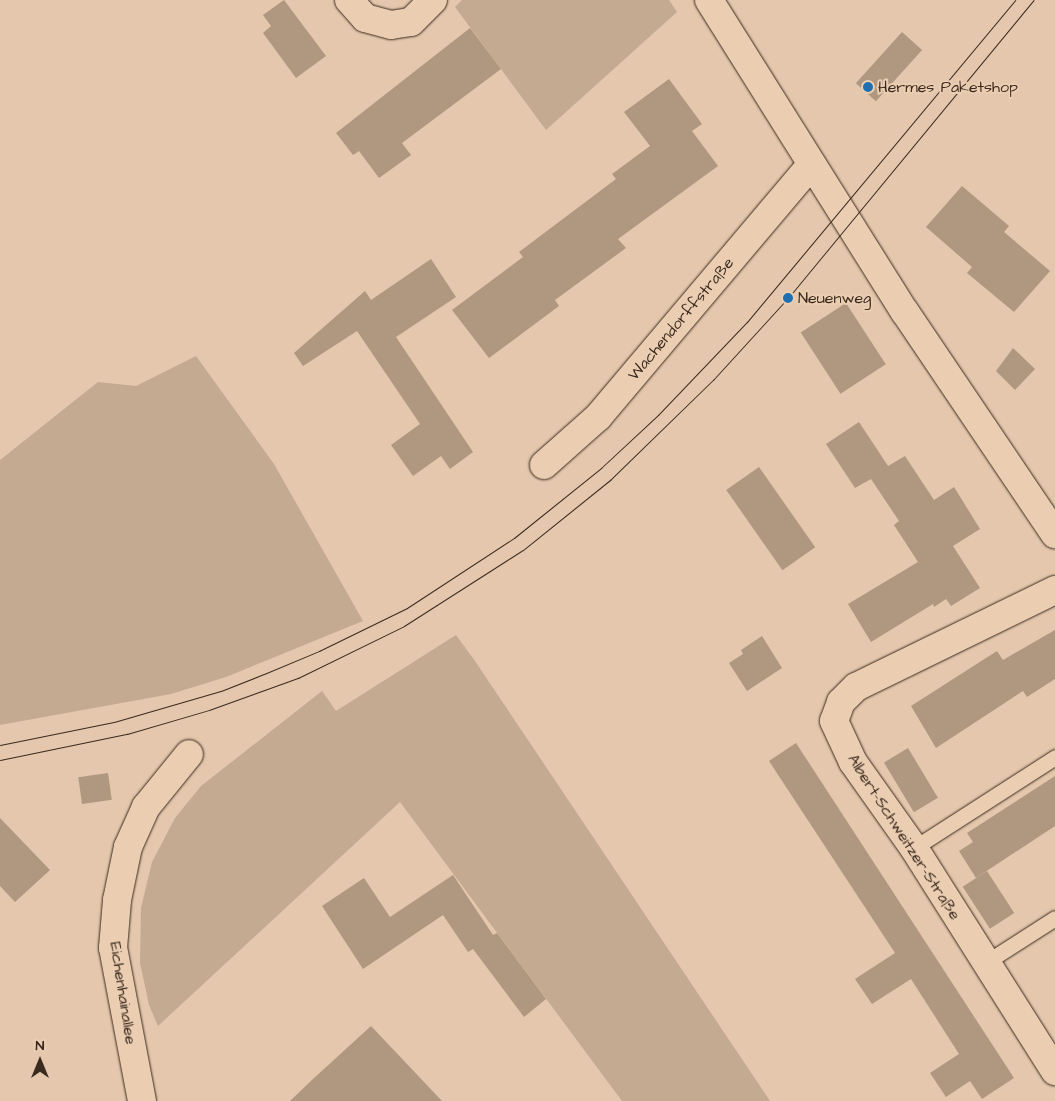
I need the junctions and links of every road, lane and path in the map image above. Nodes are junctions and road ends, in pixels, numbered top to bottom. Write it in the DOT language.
graph roads {
  1 [pos="350,0"];
  2 [pos="434,0"];
  3 [pos="709,0"];
  4 [pos="811,165"];
  5 [pos="544,465"];
  6 [pos="1055,534"];
  7 [pos="1055,590"];
  8 [pos="189,754"];
  9 [pos="1055,757"];
  10 [pos="914,848"];
  11 [pos="1055,918"];
  12 [pos="986,963"];
  13 [pos="1055,1070"];
  14 [pos="142,1101"];
  1 -- 2 [label="street"];
  3 -- 4 [label="street"];
  4 -- 5 [label="street, Wachendorffstraße"];
  4 -- 6 [label="street"];
  7 -- 10 [label="street, Albert-Schweitzer-Straße"];
  8 -- 14 [label="street, Eichenhainallee"];
  9 -- 10 [label="lane"];
  10 -- 12 [label="street, Albert-Schweitzer-Straße"];
  11 -- 12 [label="lane"];
  12 -- 13 [label="street, Albert-Schweitzer-Straße"];
}
